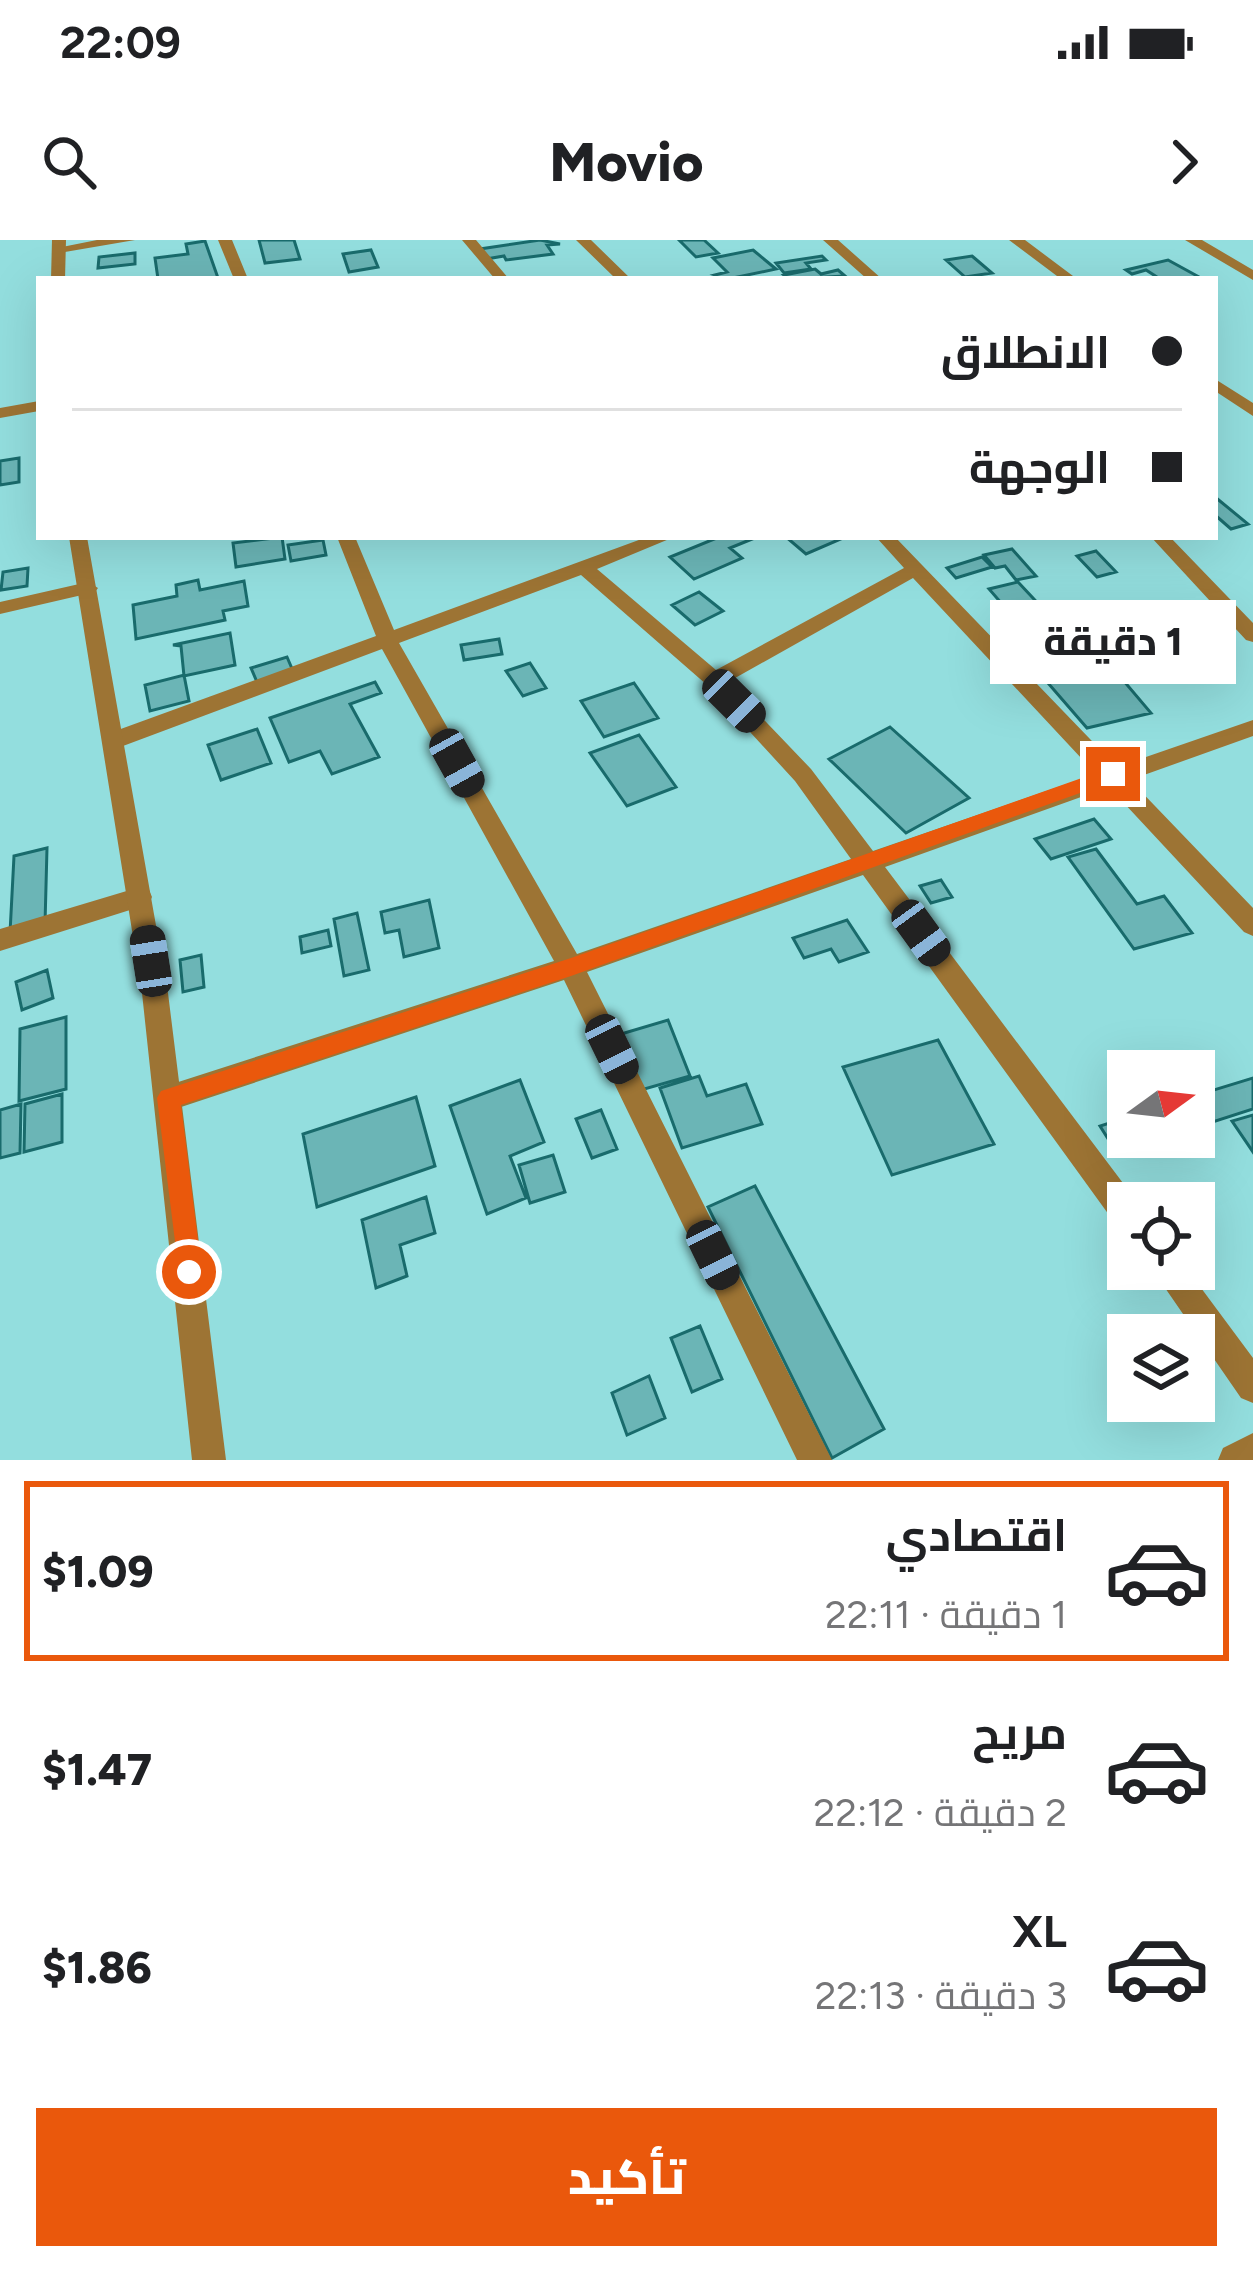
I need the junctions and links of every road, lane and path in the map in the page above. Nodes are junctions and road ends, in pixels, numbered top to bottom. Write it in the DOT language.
graph roads {
  1 [pos="128,240"];
  2 [pos="225,240"];
  3 [pos="469,240"];
  4 [pos="583,240"];
  5 [pos="830,240"];
  6 [pos="1016,240"];
  7 [pos="1192,240"];
  8 [pos="59,244"];
  9 [pos="58,276"];
  10 [pos="240,276"];
  11 [pos="499,276"];
  12 [pos="621,276"];
  13 [pos="871,276"];
  14 [pos="1066,276"];
  15 [pos="1253,276"];
  16 [pos="1218,386"];
  17 [pos="36,406"];
  18 [pos="1253,411"];
  19 [pos="0,412"];
  20 [pos="79,540"];
  21 [pos="347,540"];
  22 [pos="658,540"];
  23 [pos="888,540"];
  24 [pos="1163,540"];
  25 [pos="586,569"];
  26 [pos="916,569"];
  27 [pos="88,588"];
  28 [pos="0,608"];
  29 [pos="1253,635"];
  30 [pos="388,641"];
  31 [pos="714,680"];
  32 [pos="1253,728"];
  33 [pos="115,740"];
  34 [pos="1113,774"];
  35 [pos="869,863"];
  36 [pos="140,897"];
  37 [pos="1253,925"];
  38 [pos="0,940"];
  39 [pos="571,967"];
  40 [pos="169,1098"];
  41 [pos="1107,1186"];
  42 [pos="1183,1290"];
  43 [pos="1253,1385"];
  44 [pos="1253,1450"];
  45 [pos="209,1460"];
  46 [pos="815,1460"];
  47 [pos="1235,1460"];
  1 -- 8 [label="street"];
  2 -- 10 [label="street"];
  3 -- 11 [label="street"];
  4 -- 12 [label="street"];
  5 -- 13 [label="street"];
  6 -- 14 [label="street"];
  7 -- 15 [label="street"];
  8 -- 9 [label="street"];
  16 -- 18 [label="street"];
  17 -- 19 [label="street"];
  20 -- 27 [label="street"];
  21 -- 30 [label="street"];
  22 -- 25 [label="street"];
  23 -- 26 [label="street"];
  24 -- 29 [label="street"];
  25 -- 30 [label="street"];
  25 -- 31 [label="street"];
  26 -- 31 [label="street"];
  26 -- 34 [label="street"];
  27 -- 28 [label="street"];
  27 -- 33 [label="street"];
  30 -- 33 [label="street"];
  30 -- 39 [label="street"];
  31 -- 35 [label="street"];
  32 -- 34 [label="street"];
  33 -- 36 [label="street"];
  34 -- 35 [label="street"];
  34 -- 37 [label="street"];
  35 -- 39 [label="street"];
  35 -- 41 [label="street"];
  36 -- 38 [label="street"];
  36 -- 40 [label="street"];
  39 -- 40 [label="street"];
  39 -- 46 [label="street"];
  40 -- 45 [label="street"];
  42 -- 43 [label="street"];
  44 -- 47 [label="street"];
}
